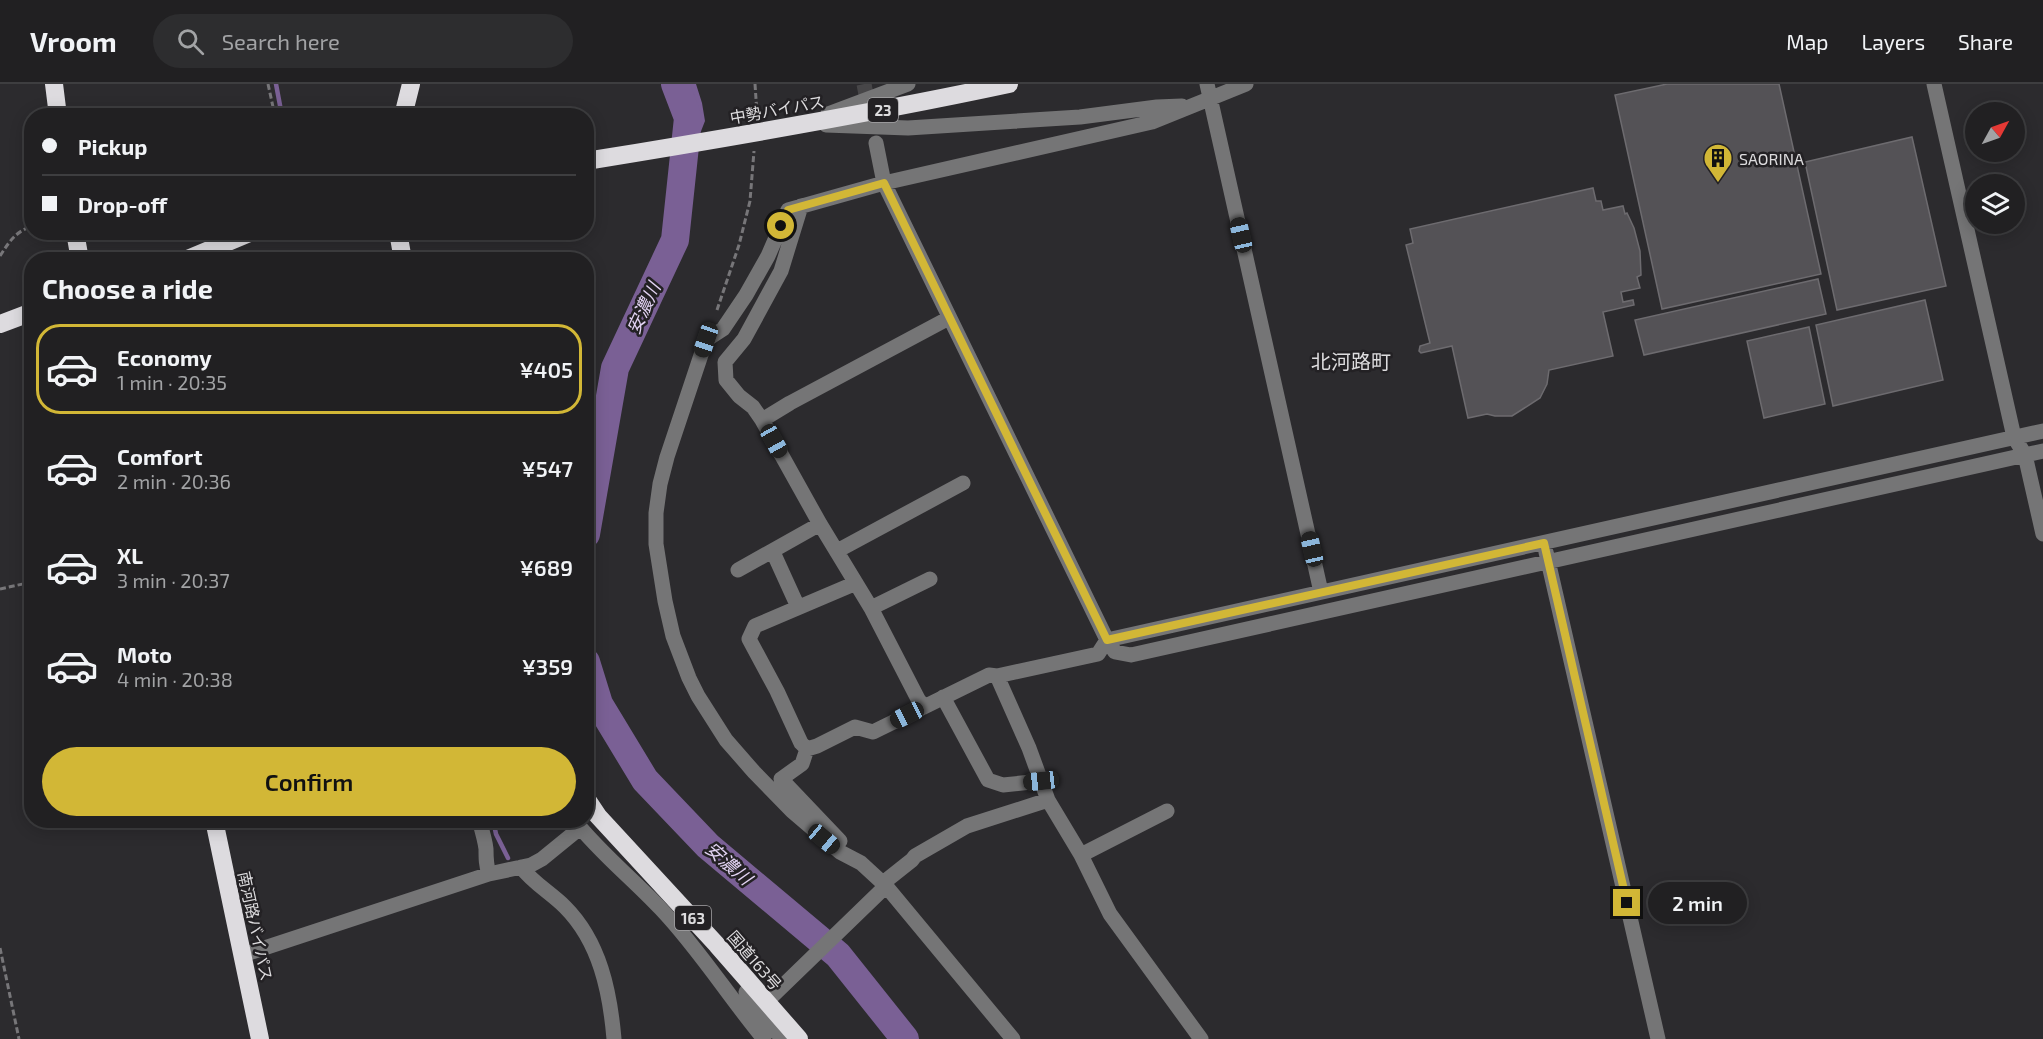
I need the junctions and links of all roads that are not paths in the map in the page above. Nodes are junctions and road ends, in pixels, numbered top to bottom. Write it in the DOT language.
graph roads {
  1 [pos="54,84"];
  2 [pos="411,84"];
  3 [pos="908,84"];
  4 [pos="1009,84"];
  5 [pos="1208,84"];
  6 [pos="1246,84"];
  7 [pos="1934,84"];
  8 [pos="1210,100"];
  9 [pos="1189,106"];
  10 [pos="57,108"];
  11 [pos="405,108"];
  12 [pos="802,124"];
  13 [pos="876,143"];
  14 [pos="594,160"];
  15 [pos="884,183"];
  16 [pos="801,206"];
  17 [pos="233,240"];
  18 [pos="204,252"];
  19 [pos="24,315"];
  20 [pos="949,318"];
  21 [pos="0,324"];
  22 [pos="762,420"];
  23 [pos="2043,431"];
  24 [pos="2014,437"];
  25 [pos="2043,452"];
  26 [pos="2025,455"];
  27 [pos="963,483"];
  28 [pos="820,524"];
  29 [pos="2043,534"];
  30 [pos="1544,543"];
  31 [pos="837,551"];
  32 [pos="773,552"];
  33 [pos="1548,561"];
  34 [pos="738,570"];
  35 [pos="930,579"];
  36 [pos="856,583"];
  37 [pos="1322,592"];
  38 [pos="798,607"];
  39 [pos="871,608"];
  40 [pos="1107,640"];
  41 [pos="997,676"];
  42 [pos="943,697"];
  43 [pos="924,707"];
  44 [pos="807,749"];
  45 [pos="1041,781"];
  46 [pos="1048,801"];
  47 [pos="594,810"];
  48 [pos="1167,811"];
  49 [pos="216,828"];
  50 [pos="481,828"];
  51 [pos="573,828"];
  52 [pos="581,828"];
  53 [pos="1081,855"];
  54 [pos="861,863"];
  55 [pos="521,867"];
  56 [pos="489,874"];
  57 [pos="884,886"];
  58 [pos="243,955"];
  59 [pos="753,986"];
  60 [pos="772,996"];
  61 [pos="260,1039"];
  62 [pos="614,1039"];
  63 [pos="764,1039"];
  64 [pos="782,1039"];
  65 [pos="799,1039"];
  66 [pos="1013,1039"];
  67 [pos="1201,1039"];
  68 [pos="1658,1039"];
  1 -- 10 [label="highway"];
  2 -- 11 [label="highway"];
  3 -- 12 [label="street"];
  4 -- 12 [label="highway, 中勢バイパス / 23"];
  5 -- 8 [label="street"];
  6 -- 8 [label="street"];
  7 -- 24 [label="street"];
  8 -- 9 [label="street"];
  8 -- 37 [label="street"];
  9 -- 12 [label="street"];
  9 -- 15 [label="street"];
  12 -- 14 [label="highway, 中勢バイパス / 23"];
  13 -- 15 [label="street"];
  15 -- 16 [label="street"];
  15 -- 20 [label="street"];
  16 -- 22 [label="street"];
  16 -- 54 [label="street"];
  17 -- 18 [label="highway"];
  19 -- 21 [label="highway"];
  20 -- 22 [label="street"];
  20 -- 40 [label="street"];
  22 -- 28 [label="street"];
  23 -- 24 [label="street"];
  24 -- 26 [label="street"];
  24 -- 30 [label="street"];
  25 -- 26 [label="street"];
  26 -- 29 [label="street"];
  26 -- 33 [label="street"];
  27 -- 31 [label="street"];
  28 -- 31 [label="street"];
  28 -- 32 [label="street"];
  30 -- 33 [label="street"];
  30 -- 37 [label="street"];
  31 -- 36 [label="street"];
  32 -- 34 [label="street"];
  32 -- 38 [label="street"];
  33 -- 40 [label="street"];
  33 -- 68 [label="street"];
  35 -- 39 [label="street"];
  36 -- 38 [label="street"];
  36 -- 39 [label="street"];
  37 -- 40 [label="street"];
  38 -- 44 [label="street"];
  39 -- 43 [label="street"];
  40 -- 41 [label="street"];
  41 -- 42 [label="street"];
  41 -- 45 [label="street"];
  42 -- 43 [label="street"];
  42 -- 45 [label="street"];
  43 -- 44 [label="street"];
  44 -- 54 [label="street"];
  45 -- 46 [label="street"];
  46 -- 53 [label="street"];
  46 -- 57 [label="street"];
  47 -- 59 [label="highway, 国道163号 / 163"];
  48 -- 53 [label="street"];
  49 -- 58 [label="highway, 南河路バイパス"];
  50 -- 56 [label="street"];
  51 -- 55 [label="street"];
  52 -- 63 [label="street"];
  53 -- 67 [label="street"];
  54 -- 57 [label="street"];
  55 -- 56 [label="street"];
  55 -- 62 [label="street"];
  56 -- 58 [label="street"];
  57 -- 60 [label="street"];
  57 -- 66 [label="street"];
  58 -- 61 [label="highway, 南河路バイパス"];
  59 -- 60 [label="highway, 国道163号 / 163"];
  59 -- 64 [label="street"];
  60 -- 65 [label="highway, 国道163号 / 163"];
}
